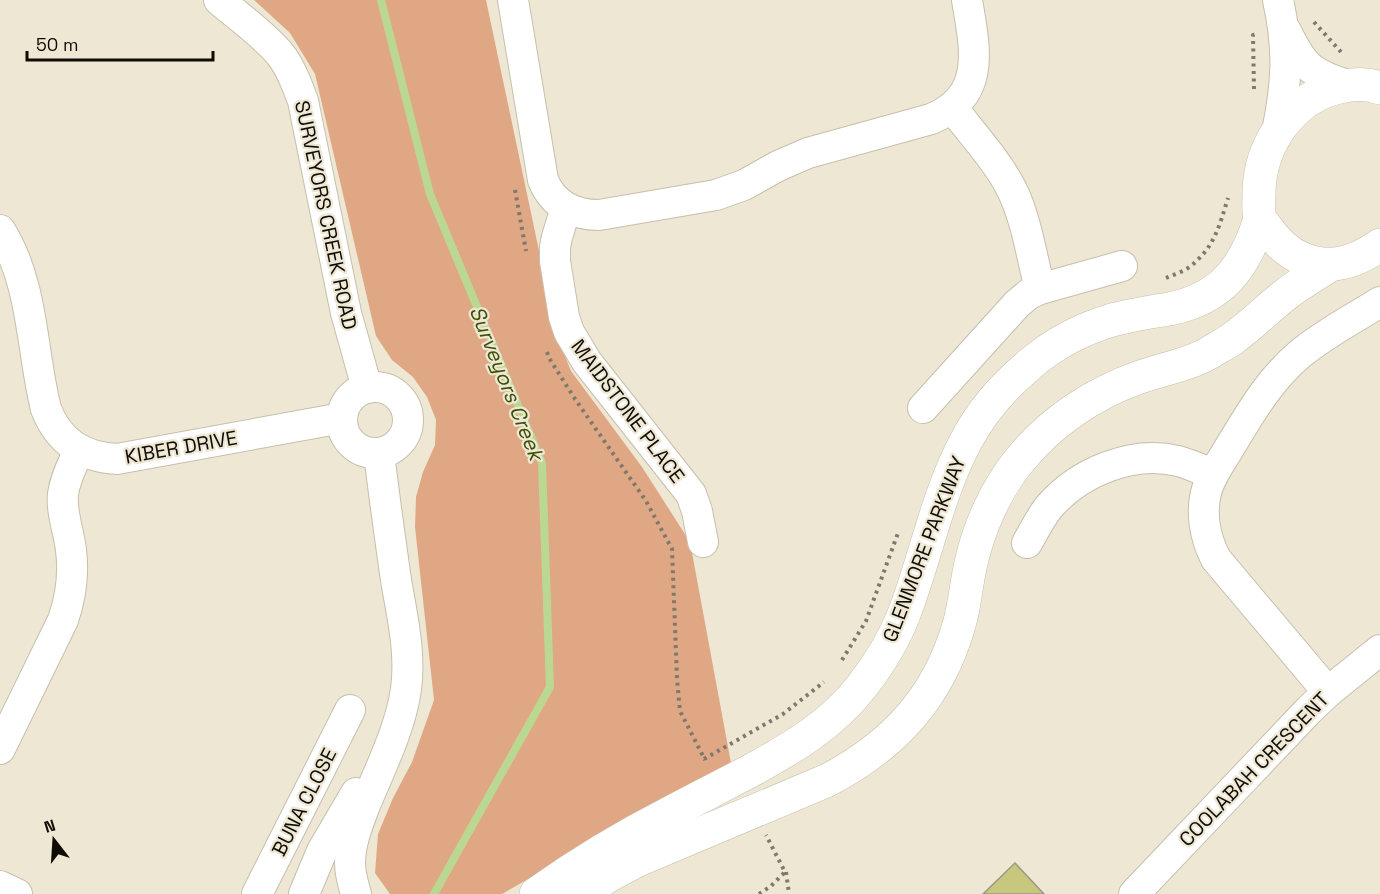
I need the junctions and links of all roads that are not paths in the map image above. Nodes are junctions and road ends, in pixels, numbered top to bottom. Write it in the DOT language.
graph roads {
  1 [pos="219,0"];
  2 [pos="513,0"];
  3 [pos="967,0"];
  4 [pos="1281,13"];
  5 [pos="1370,85"];
  6 [pos="952,107"];
  7 [pos="1277,132"];
  8 [pos="566,208"];
  9 [pos="1260,219"];
  10 [pos="0,230"];
  11 [pos="1380,245"];
  12 [pos="1330,265"];
  13 [pos="1122,266"];
  14 [pos="1040,289"];
  15 [pos="1380,302"];
  16 [pos="367,388"];
  17 [pos="923,408"];
  18 [pos="342,418"];
  19 [pos="79,450"];
  20 [pos="379,453"];
  21 [pos="1213,474"];
  22 [pos="703,542"];
  23 [pos="1027,543"];
  24 [pos="1380,650"];
  25 [pos="1328,692"];
  26 [pos="351,710"];
  27 [pos="394,734"];
  28 [pos="0,748"];
  29 [pos="0,886"];
  30 [pos="17,894"];
  31 [pos="257,894"];
  32 [pos="304,894"];
  33 [pos="356,894"];
  34 [pos="536,894"];
  35 [pos="580,894"];
  36 [pos="1134,894"];
  1 -- 16 [label="street, SURVEYORS CREEK ROAD"];
  2 -- 8 [label="street"];
  3 -- 6 [label="street"];
  4 -- 5 [label="street"];
  4 -- 7 [label="street"];
  5 -- 7 [label="main road"];
  6 -- 8 [label="street"];
  6 -- 14 [label="street"];
  7 -- 9 [label="main road"];
  8 -- 22 [label="street, MAIDSTONE PLACE"];
  9 -- 12 [label="main road"];
  9 -- 34 [label="main road, GLENMORE PARKWAY"];
  10 -- 19 [label="street, KIBER DRIVE"];
  11 -- 12 [label="main road"];
  12 -- 35 [label="main road"];
  13 -- 14 [label="street"];
  14 -- 17 [label="street"];
  15 -- 21 [label="street"];
  16 -- 18 [label="street"];
  16 -- 20 [label="street"];
  18 -- 19 [label="street, KIBER DRIVE"];
  18 -- 20 [label="street"];
  19 -- 28 [label="street"];
  20 -- 27 [label="street"];
  21 -- 23 [label="street"];
  21 -- 25 [label="street"];
  24 -- 25 [label="street, COOLABAH CRESCENT"];
  25 -- 36 [label="street, COOLABAH CRESCENT"];
  26 -- 31 [label="street, BUNA CLOSE"];
  27 -- 32 [label="street"];
  27 -- 33 [label="street"];
  29 -- 30 [label="street"];
}
